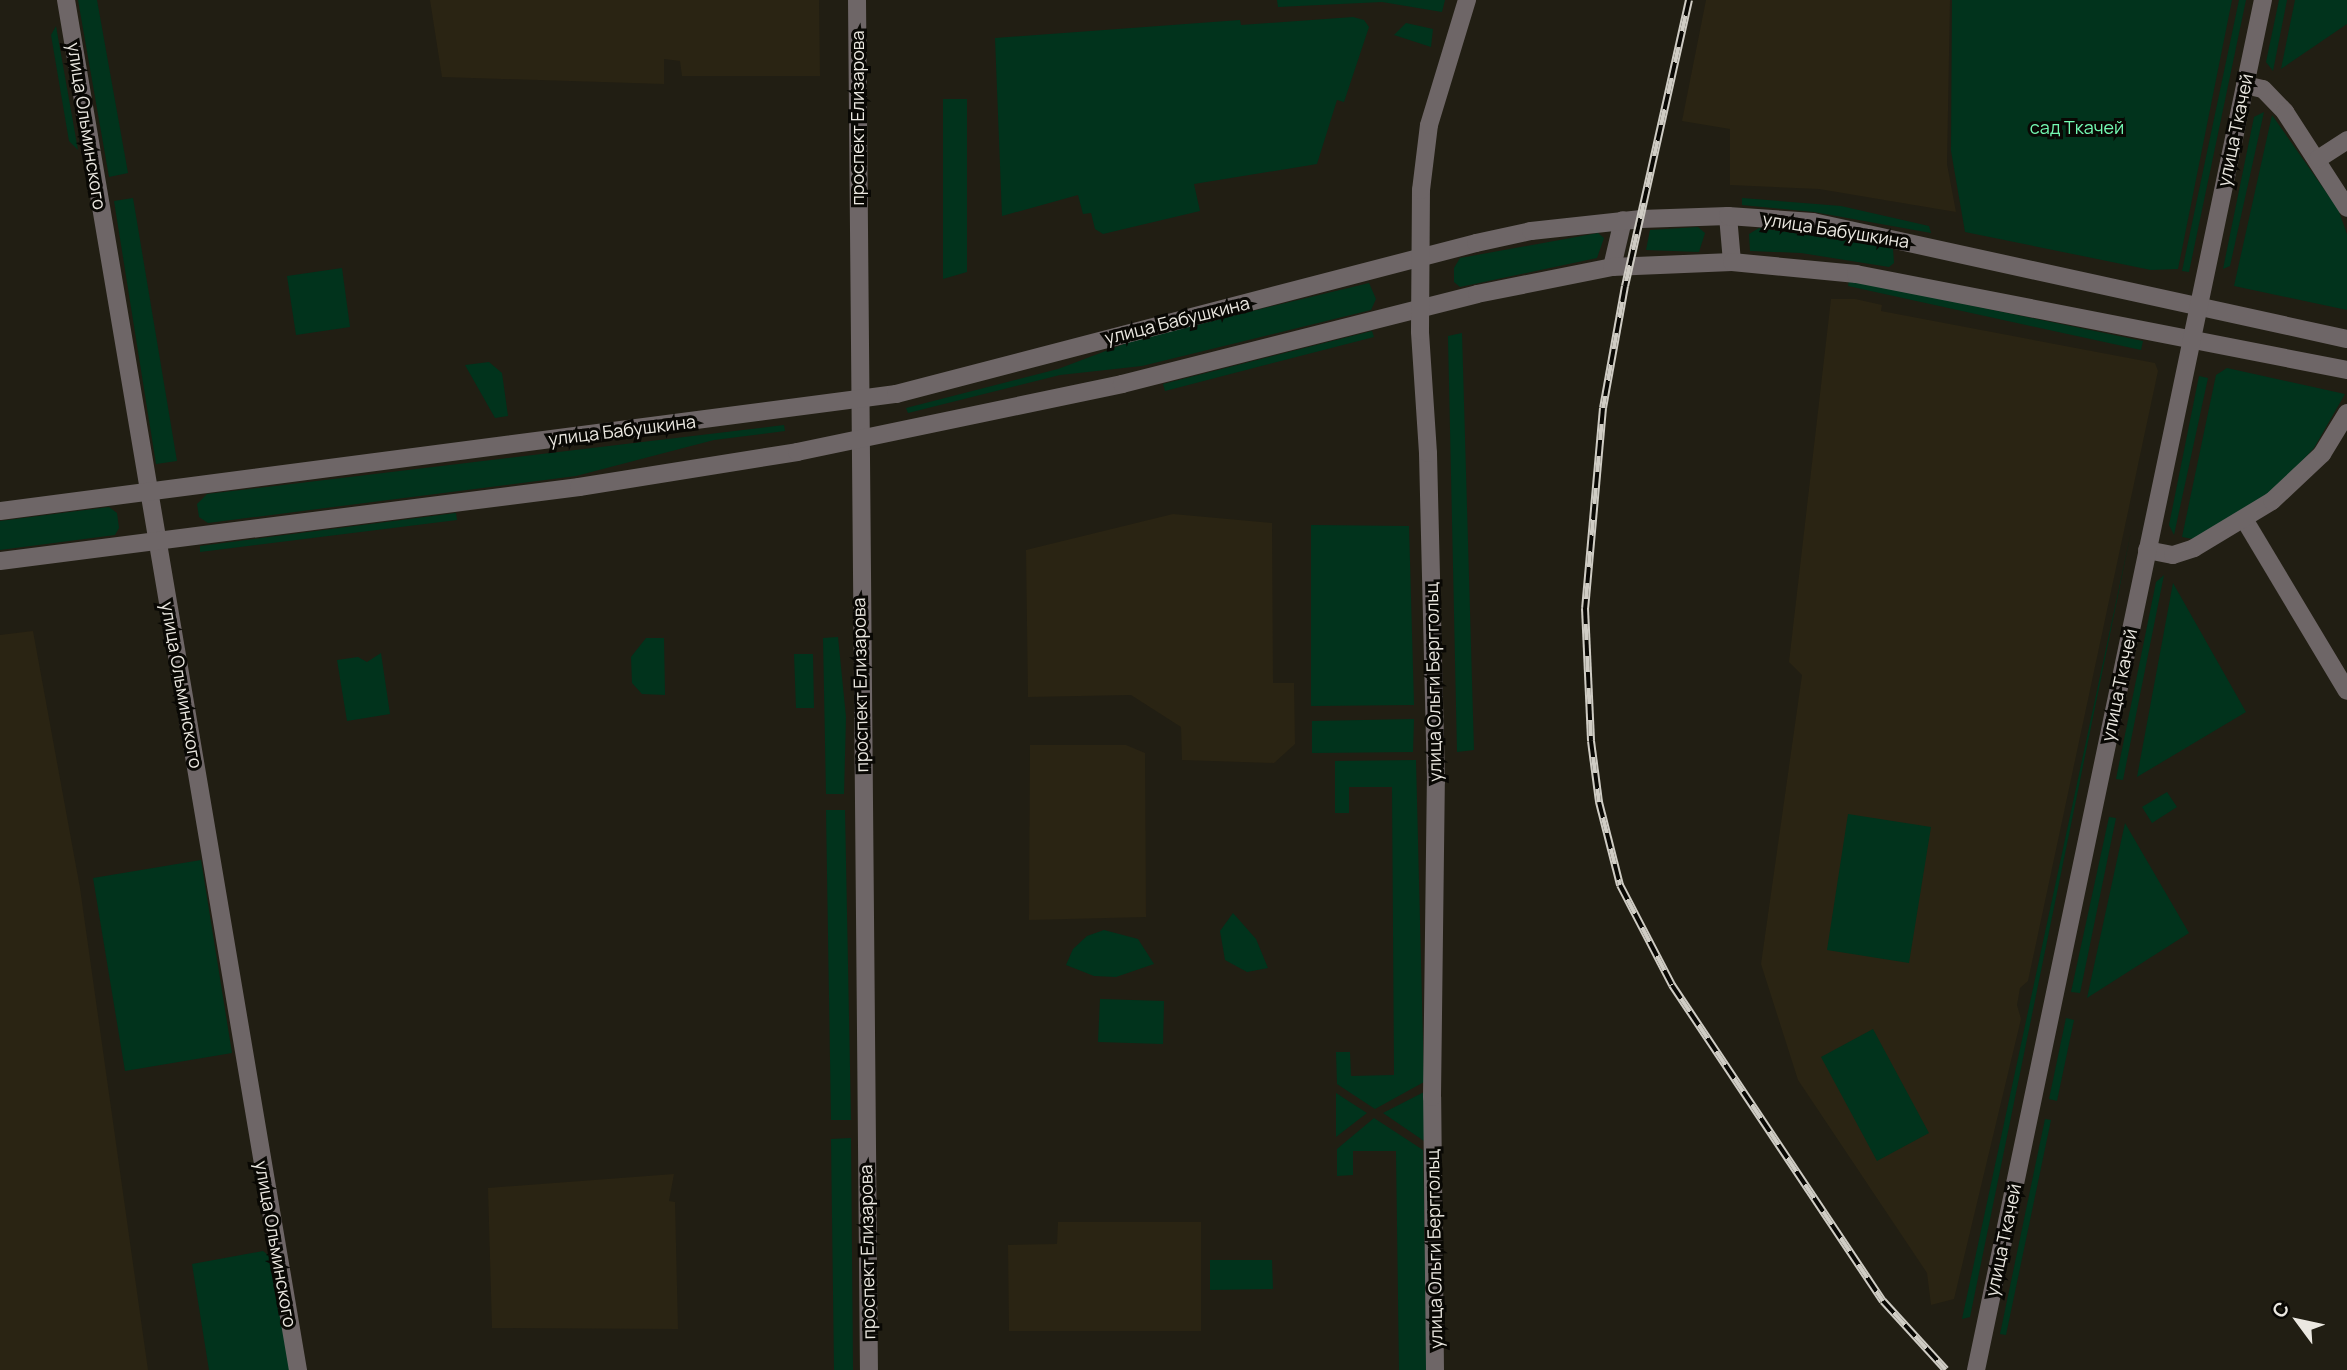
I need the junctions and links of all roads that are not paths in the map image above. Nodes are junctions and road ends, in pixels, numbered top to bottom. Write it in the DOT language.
graph roads {
  1 [pos="66,0"];
  2 [pos="857,0"];
  3 [pos="1466,0"];
  4 [pos="2263,0"];
  5 [pos="2245,85"];
  6 [pos="2347,140"];
  7 [pos="2318,159"];
  8 [pos="2347,208"];
  9 [pos="1728,216"];
  10 [pos="1623,220"];
  11 [pos="1420,257"];
  12 [pos="1732,262"];
  13 [pos="1612,267"];
  14 [pos="2198,306"];
  15 [pos="1420,308"];
  16 [pos="2193,339"];
  17 [pos="2347,339"];
  18 [pos="2347,370"];
  19 [pos="858,399"];
  20 [pos="2347,413"];
  21 [pos="858,440"];
  22 [pos="147,492"];
  23 [pos="0,511"];
  24 [pos="2244,519"];
  25 [pos="157,541"];
  26 [pos="2147,550"];
  27 [pos="0,561"];
  28 [pos="2347,691"];
  29 [pos="298,1370"];
  30 [pos="869,1370"];
  31 [pos="1435,1370"];
  32 [pos="1976,1370"];
  1 -- 22 [label="street, улица Ольминского"];
  2 -- 19 [label="street, проспект Елизарова"];
  3 -- 11 [label="street, улица Ольги Берггольц"];
  4 -- 5 [label="street, улица Ткачей"];
  5 -- 7 [label="street"];
  5 -- 14 [label="street, улица Ткачей"];
  6 -- 7 [label="street"];
  7 -- 8 [label="street"];
  9 -- 10 [label="street, улица Бабушкина"];
  9 -- 12 [label="street"];
  9 -- 14 [label="street, улица Бабушкина"];
  10 -- 11 [label="street, улица Бабушкина"];
  10 -- 13 [label="street"];
  11 -- 15 [label="street, улица Ольги Берггольц"];
  11 -- 19 [label="street, улица Бабушкина"];
  12 -- 13 [label="street"];
  12 -- 16 [label="street"];
  13 -- 15 [label="street"];
  14 -- 16 [label="street, улица Ткачей"];
  14 -- 17 [label="street, улица Бабушкина"];
  15 -- 21 [label="street"];
  15 -- 31 [label="street, улица Ольги Берггольц"];
  16 -- 18 [label="street"];
  16 -- 26 [label="street, улица Ткачей"];
  19 -- 21 [label="street, проспект Елизарова"];
  19 -- 22 [label="street, улица Бабушкина"];
  20 -- 24 [label="street"];
  21 -- 25 [label="street"];
  21 -- 30 [label="street, проспект Елизарова"];
  22 -- 23 [label="street, улица Бабушкина"];
  22 -- 25 [label="street, улица Ольминского"];
  24 -- 26 [label="street"];
  24 -- 28 [label="street"];
  25 -- 27 [label="street"];
  25 -- 29 [label="street, улица Ольминского"];
  26 -- 32 [label="street, улица Ткачей"];
}
